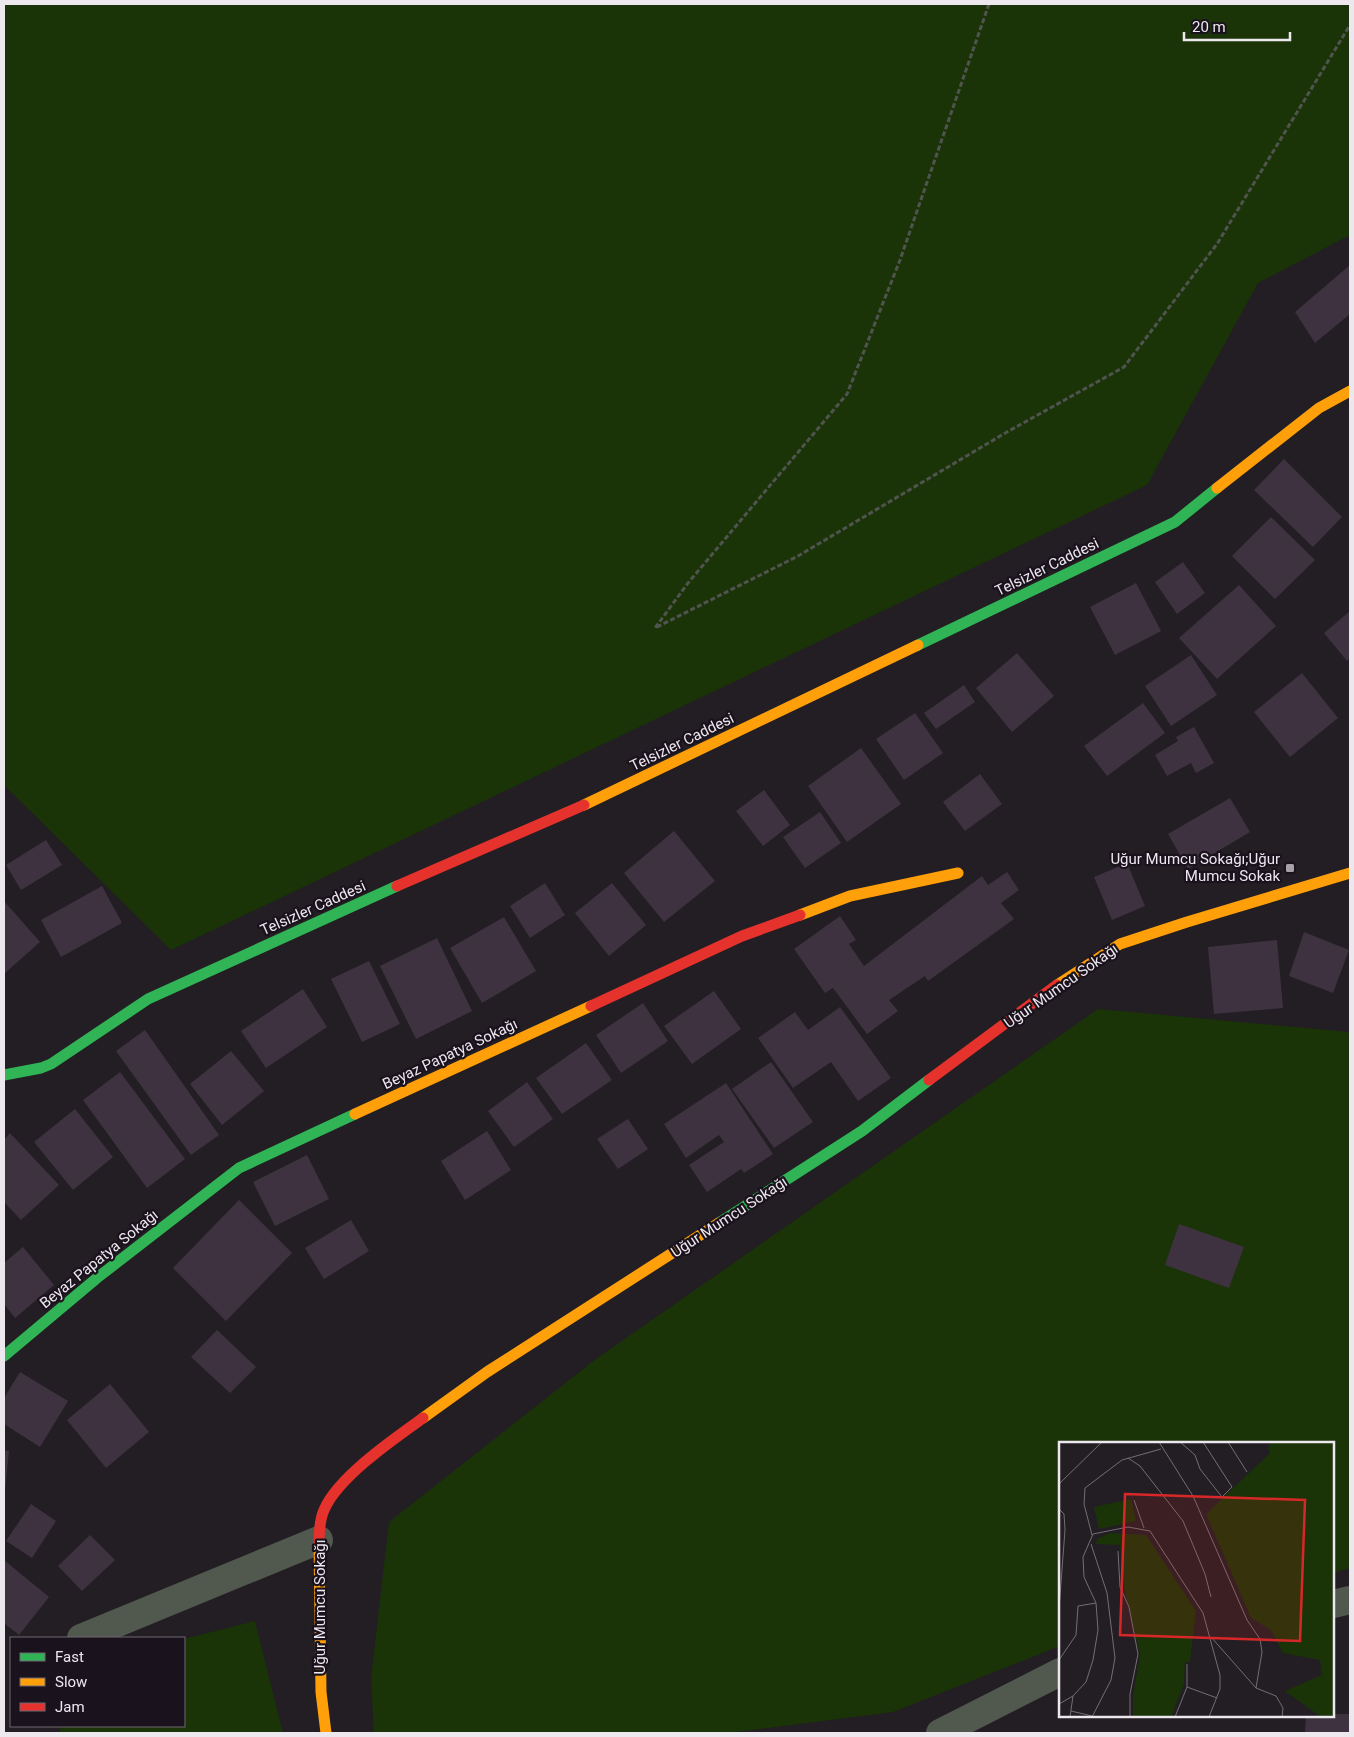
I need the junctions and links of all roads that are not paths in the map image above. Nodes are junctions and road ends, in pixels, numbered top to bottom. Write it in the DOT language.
graph roads {
  1 [pos="1350,391"];
  2 [pos="1350,858"];
  3 [pos="958,873"];
  4 [pos="1338,877"];
  5 [pos="4,1076"];
  6 [pos="4,1356"];
  7 [pos="319,1540"];
  8 [pos="1350,1600"];
  9 [pos="1334,1604"];
  10 [pos="83,1637"];
  11 [pos="1059,1673"];
  12 [pos="326,1733"];
  13 [pos="940,1733"];
  1 -- 5 [label="street, Telsizler Caddesi"];
  2 -- 4 [label="street, Uğur Mumcu Sokağı"];
  3 -- 6 [label="street, Beyaz Papatya Sokağı"];
  4 -- 7 [label="street, Uğur Mumcu Sokağı"];
  7 -- 10 [label="street"];
  7 -- 12 [label="street, Uğur Mumcu Sokağı"];
  8 -- 9 [label="street"];
  11 -- 13 [label="street"];
}
